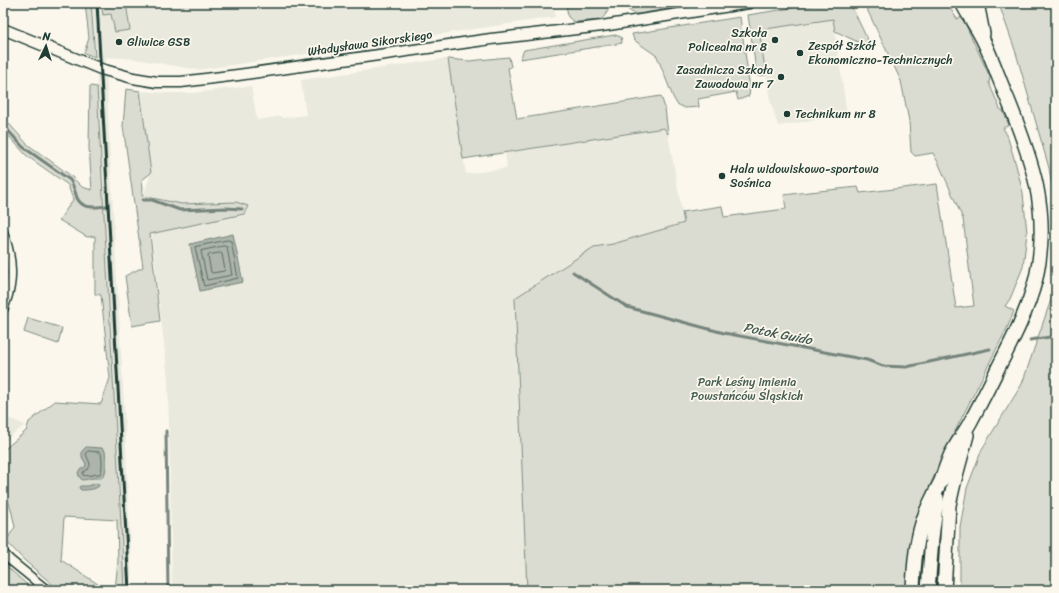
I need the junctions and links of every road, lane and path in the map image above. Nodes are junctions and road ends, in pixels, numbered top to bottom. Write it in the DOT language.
graph roads {
  1 [pos="749,3"];
  2 [pos="962,3"];
  3 [pos="978,5"];
  4 [pos="3,29"];
  5 [pos="985,43"];
  6 [pos="3,232"];
  7 [pos="3,310"];
  8 [pos="972,420"];
  9 [pos="940,482"];
  10 [pos="3,553"];
  11 [pos="47,590"];
  12 [pos="913,590"];
  13 [pos="928,590"];
  14 [pos="944,590"];
  1 -- 4 [label="street, Władysława Sikorskiego"];
  2 -- 5 [label="main road"];
  3 -- 5 [label="main road"];
  5 -- 8 [label="main road"];
  6 -- 7 [label="street"];
  8 -- 9 [label="main road"];
  8 -- 14 [label="main road"];
  9 -- 12 [label="main road"];
  9 -- 13 [label="main road"];
  10 -- 11 [label="street"];
}
